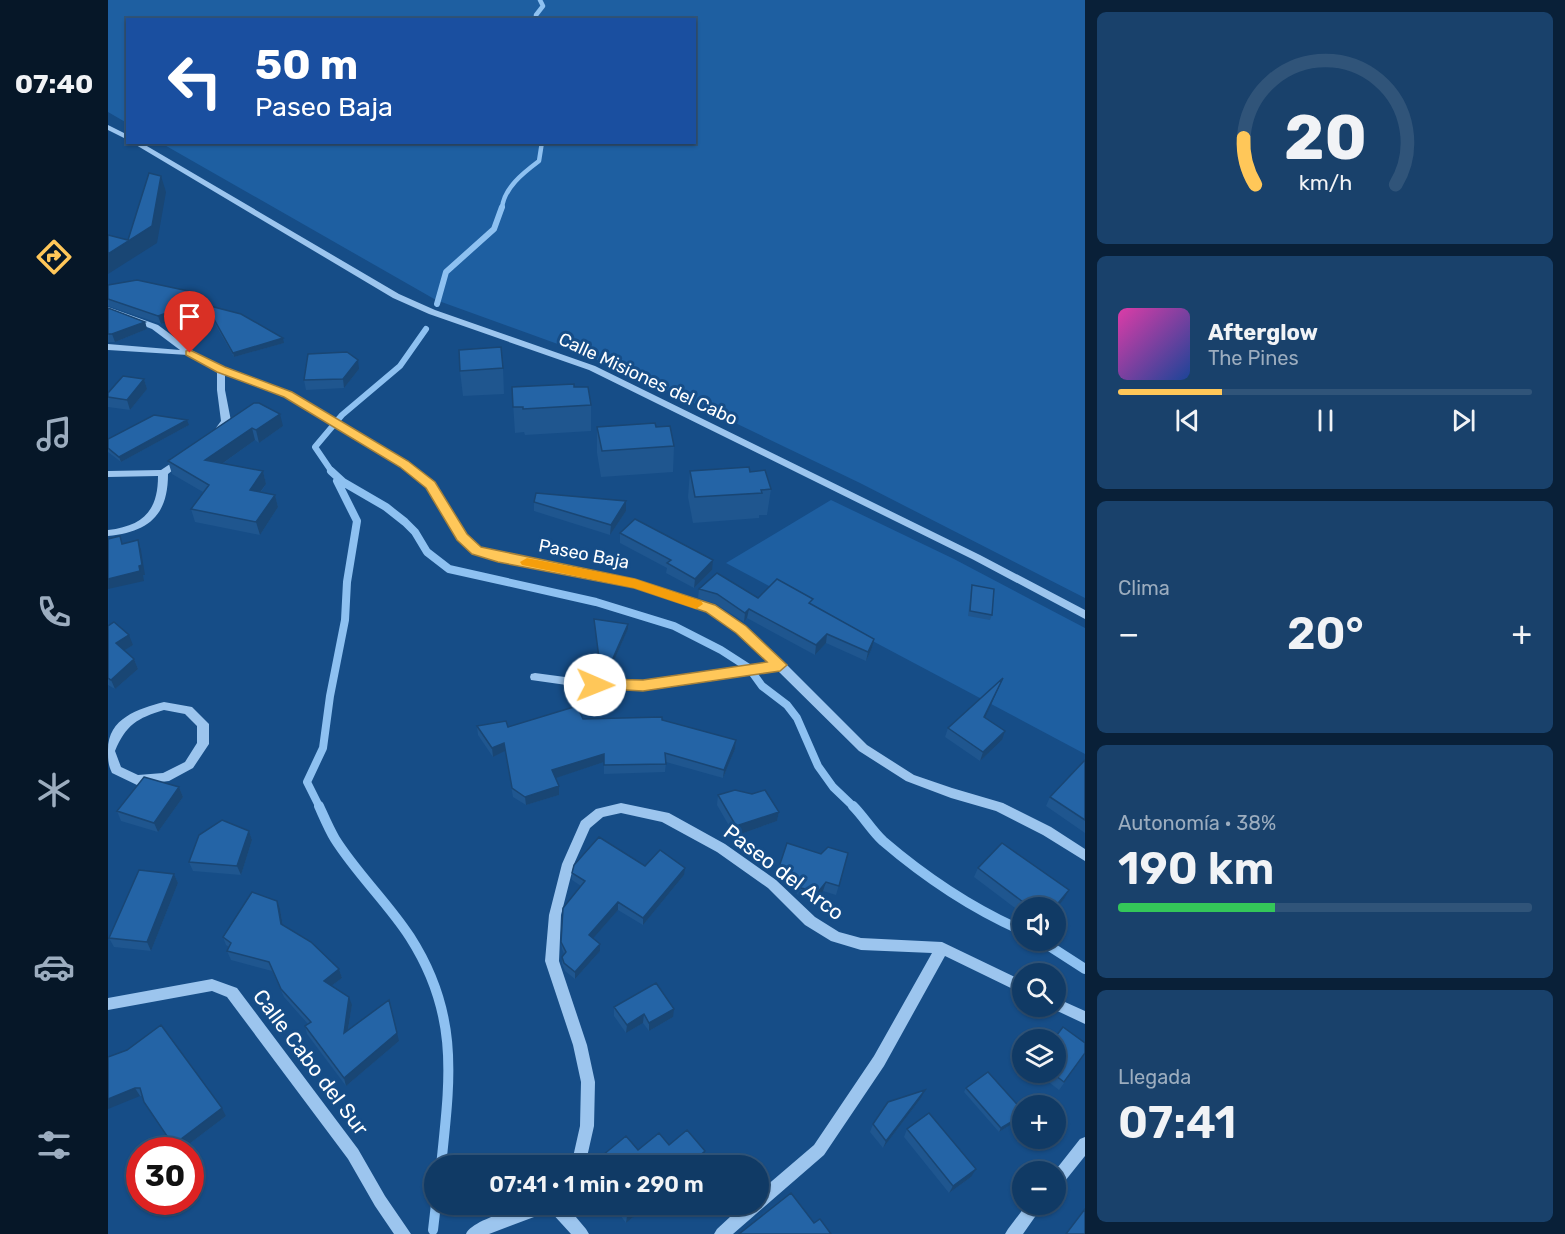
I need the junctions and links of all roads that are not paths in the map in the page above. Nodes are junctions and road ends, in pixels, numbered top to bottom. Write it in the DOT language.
graph roads {
  1 [pos="108,127"];
  2 [pos="126,137"];
  3 [pos="137,144"];
  4 [pos="108,309"];
  5 [pos="108,347"];
  6 [pos="190,353"];
  7 [pos="221,369"];
  8 [pos="213,436"];
  9 [pos="188,454"];
  10 [pos="163,473"];
  11 [pos="108,474"];
  12 [pos="108,533"];
  13 [pos="1085,615"];
  14 [pos="780,665"];
  15 [pos="535,676"];
  16 [pos="108,751"];
  17 [pos="1085,856"];
  18 [pos="942,948"];
  19 [pos="1012,983"];
  20 [pos="108,1004"];
  21 [pos="1066,1009"];
  22 [pos="1085,1018"];
  23 [pos="1085,1144"];
  24 [pos="580,1155"];
  25 [pos="1066,1168"];
  26 [pos="769,1193"];
  27 [pos="520,1215"];
  28 [pos="564,1215"];
  29 [pos="744,1215"];
  30 [pos="1028,1215"];
  31 [pos="403,1234"];
  32 [pos="474,1234"];
  33 [pos="581,1234"];
  34 [pos="722,1234"];
  35 [pos="1013,1234"];
  1 -- 2 [label="street"];
  3 -- 13 [label="street, Calle Misiones del Cabo"];
  4 -- 6 [label="street, Paseo Baja"];
  5 -- 6 [label="street"];
  6 -- 7 [label="street, Paseo Baja"];
  7 -- 8 [label="street"];
  7 -- 14 [label="street, Paseo Baja"];
  9 -- 10 [label="street"];
  10 -- 11 [label="street"];
  10 -- 12 [label="street"];
  14 -- 15 [label="street"];
  14 -- 17 [label="street, Paseo Baja"];
  16 -- 16 [label="street"];
  18 -- 19 [label="street, Paseo del Arco"];
  18 -- 24 [label="street, Paseo del Arco"];
  18 -- 26 [label="street"];
  20 -- 31 [label="street, Calle Cabo del Sur"];
  21 -- 22 [label="street"];
  23 -- 25 [label="street"];
  27 -- 32 [label="street"];
  28 -- 33 [label="street"];
  29 -- 34 [label="street"];
  30 -- 35 [label="street"];
}
